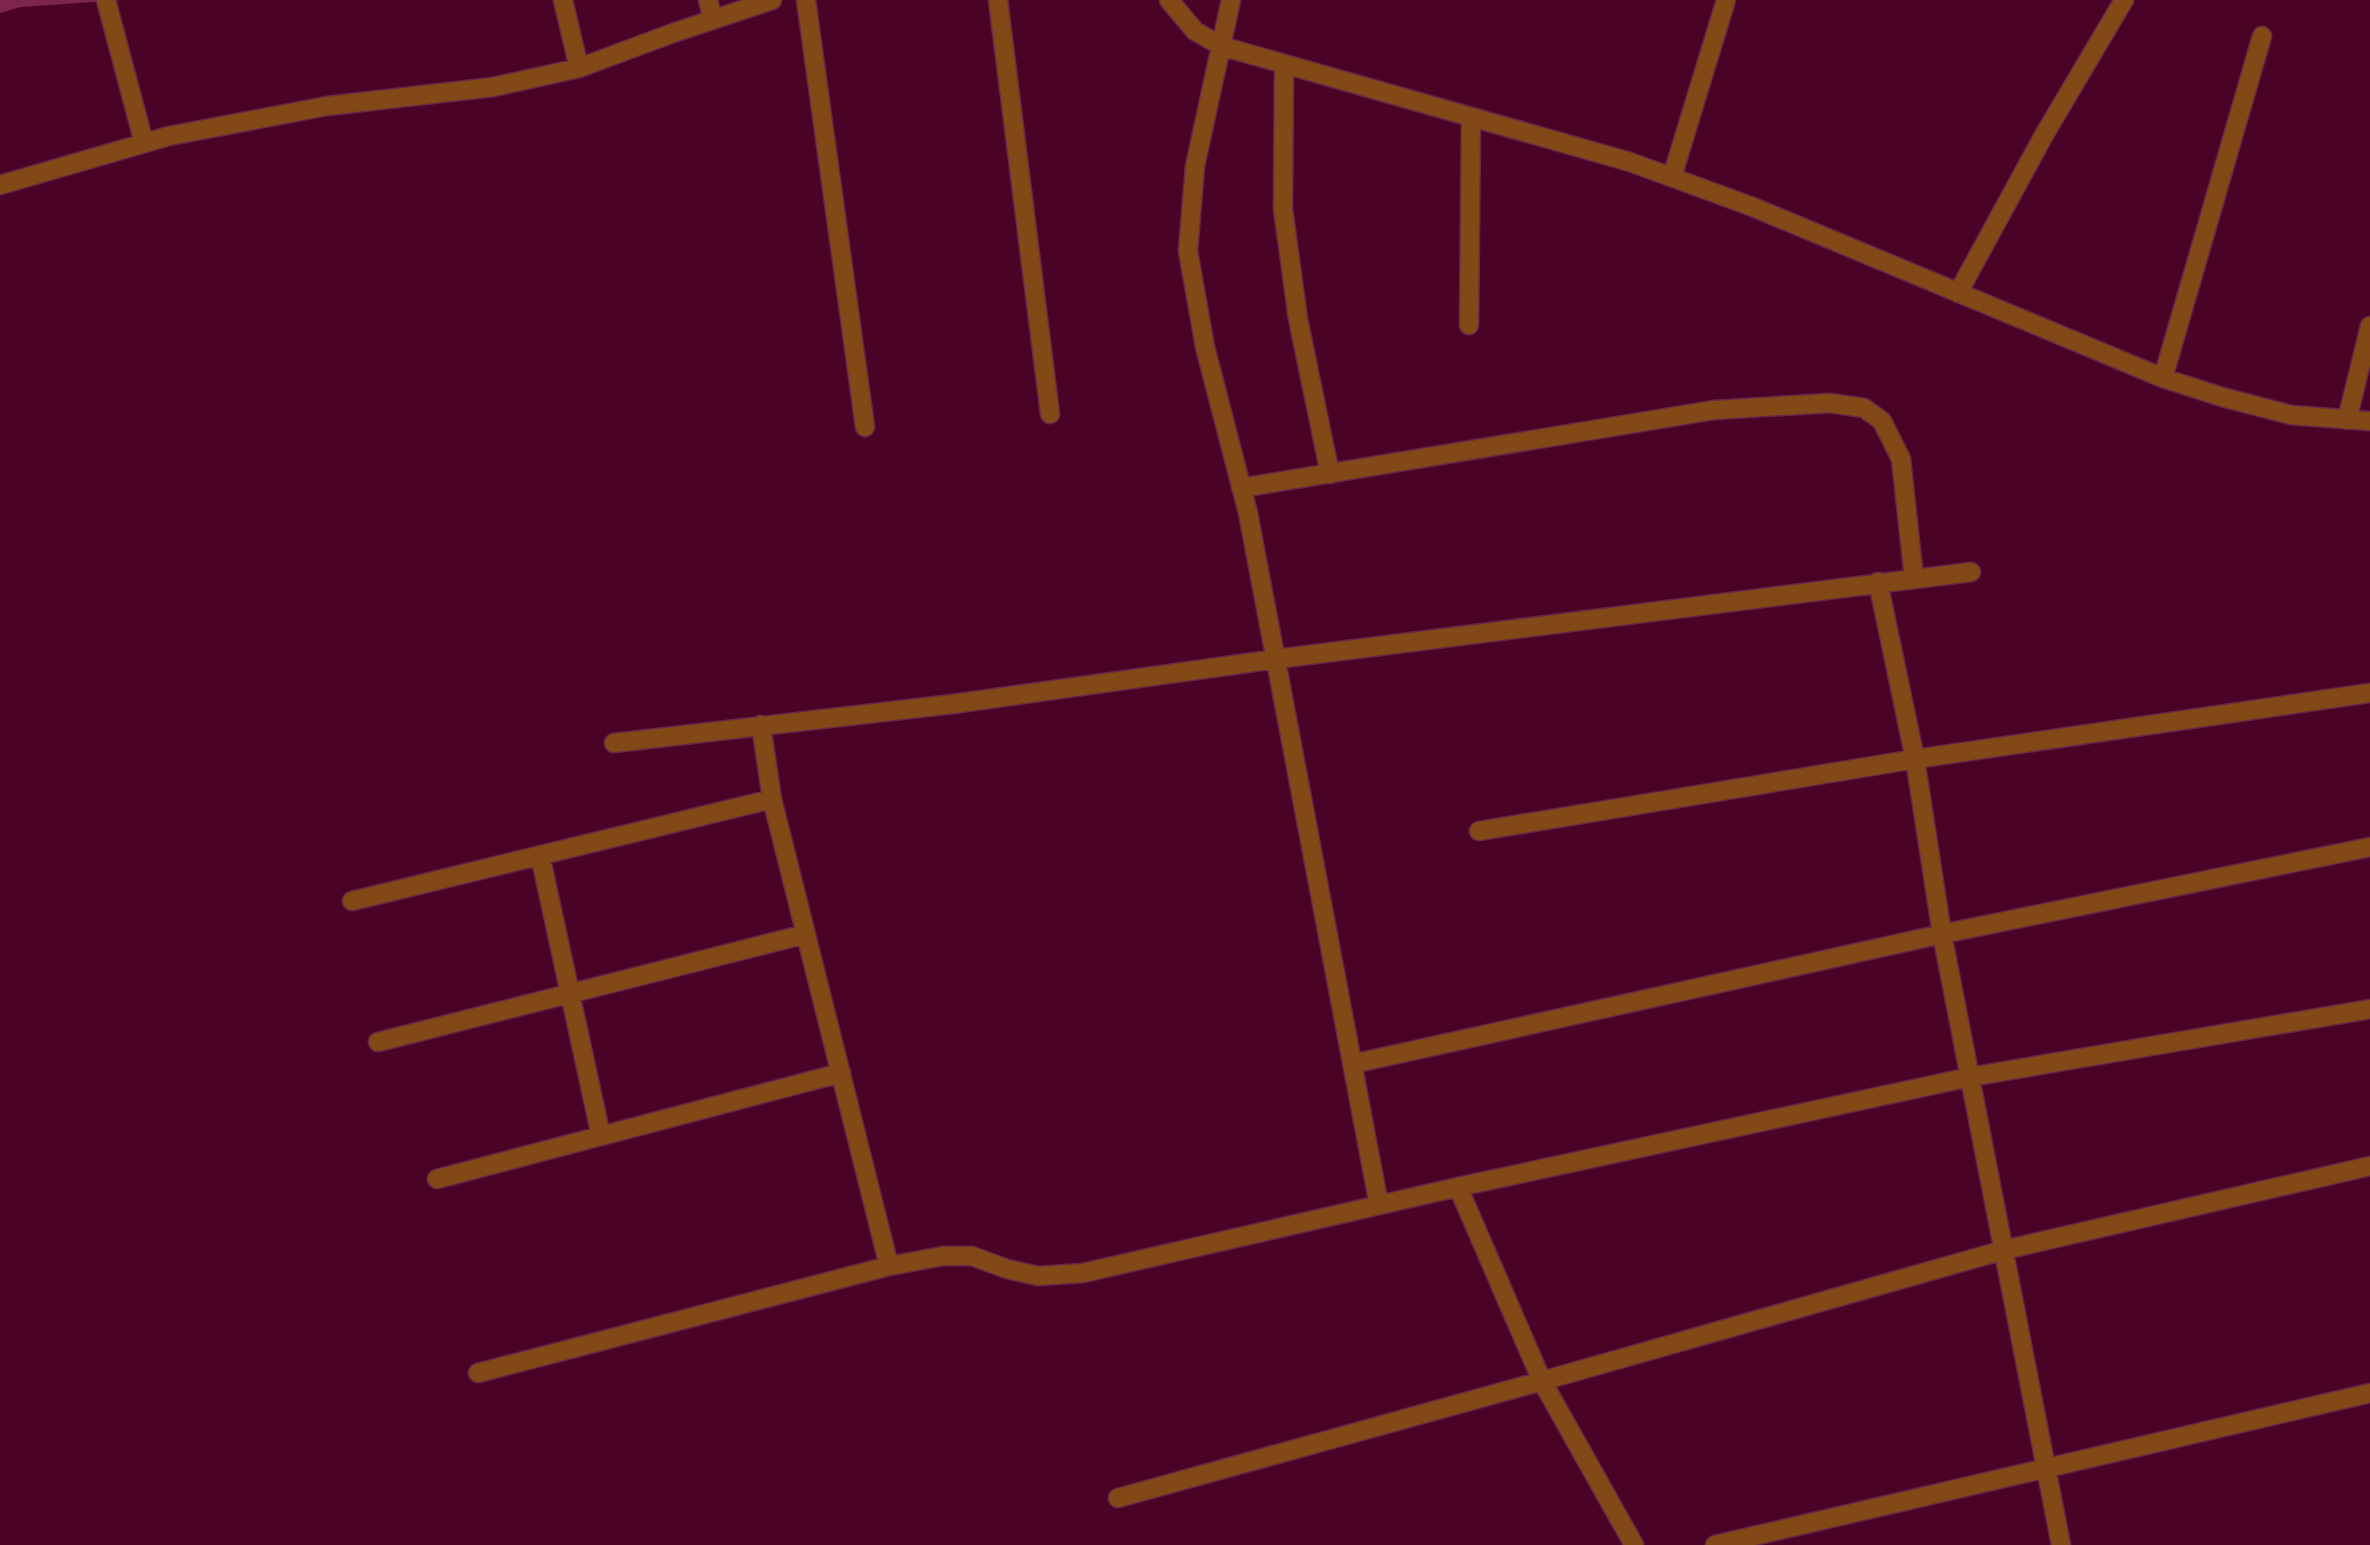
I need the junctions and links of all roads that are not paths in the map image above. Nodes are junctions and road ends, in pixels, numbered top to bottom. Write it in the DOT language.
graph roads {
  1 [pos="106,0"];
  2 [pos="563,0"];
  3 [pos="708,0"];
  4 [pos="772,0"];
  5 [pos="806,0"];
  6 [pos="998,0"];
  7 [pos="1169,0"];
  8 [pos="1231,0"];
  9 [pos="1726,0"];
  10 [pos="2124,0"];
  11 [pos="713,20"];
  12 [pos="2262,36"];
  13 [pos="1221,46"];
  14 [pos="1284,64"];
  15 [pos="579,68"];
  16 [pos="1471,117"];
  17 [pos="144,143"];
  18 [pos="1672,177"];
  19 [pos="0,185"];
  20 [pos="1958,293"];
  21 [pos="1469,325"];
  22 [pos="2370,326"];
  23 [pos="2163,378"];
  24 [pos="1050,414"];
  25 [pos="2348,420"];
  26 [pos="2370,421"];
  27 [pos="865,426"];
  28 [pos="1330,474"];
  29 [pos="1241,488"];
  30 [pos="1971,572"];
  31 [pos="1914,578"];
  32 [pos="1878,582"];
  33 [pos="1276,659"];
  34 [pos="2370,693"];
  35 [pos="761,724"];
  36 [pos="614,743"];
  37 [pos="1915,759"];
  38 [pos="772,799"];
  39 [pos="1479,831"];
  40 [pos="2370,847"];
  41 [pos="540,855"];
  42 [pos="352,901"];
  43 [pos="806,934"];
  44 [pos="1942,934"];
  45 [pos="570,994"];
  46 [pos="2370,1009"];
  47 [pos="378,1042"];
  48 [pos="1352,1064"];
  49 [pos="841,1072"];
  50 [pos="1970,1077"];
  51 [pos="601,1136"];
  52 [pos="2370,1166"];
  53 [pos="437,1179"];
  54 [pos="1458,1187"];
  55 [pos="1379,1205"];
  56 [pos="2004,1250"];
  57 [pos="889,1266"];
  58 [pos="478,1373"];
  59 [pos="1542,1381"];
  60 [pos="2370,1393"];
  61 [pos="2047,1468"];
  62 [pos="1118,1498"];
  63 [pos="1634,1545"];
  64 [pos="1715,1545"];
  65 [pos="2061,1545"];
  1 -- 17 [label="street"];
  2 -- 15 [label="street"];
  3 -- 11 [label="street"];
  4 -- 11 [label="street"];
  5 -- 27 [label="street"];
  6 -- 24 [label="street"];
  7 -- 13 [label="street"];
  8 -- 13 [label="street"];
  9 -- 18 [label="street"];
  10 -- 20 [label="street"];
  11 -- 15 [label="street"];
  12 -- 23 [label="street"];
  13 -- 14 [label="street"];
  13 -- 29 [label="street"];
  14 -- 16 [label="street"];
  14 -- 28 [label="street"];
  15 -- 17 [label="street"];
  16 -- 18 [label="street"];
  16 -- 21 [label="street"];
  17 -- 19 [label="street"];
  18 -- 20 [label="street"];
  20 -- 23 [label="street"];
  22 -- 25 [label="street"];
  23 -- 25 [label="street"];
  25 -- 26 [label="street"];
  28 -- 29 [label="street"];
  28 -- 31 [label="street"];
  29 -- 33 [label="street"];
  30 -- 31 [label="street"];
  31 -- 32 [label="street"];
  32 -- 33 [label="street"];
  32 -- 37 [label="street"];
  33 -- 35 [label="street"];
  33 -- 48 [label="street"];
  34 -- 37 [label="street"];
  35 -- 36 [label="street"];
  35 -- 38 [label="street"];
  37 -- 39 [label="street"];
  37 -- 44 [label="street"];
  38 -- 41 [label="street"];
  38 -- 43 [label="street"];
  40 -- 44 [label="street"];
  41 -- 42 [label="street"];
  41 -- 45 [label="street"];
  43 -- 45 [label="street"];
  43 -- 49 [label="street"];
  44 -- 48 [label="street"];
  44 -- 50 [label="street"];
  45 -- 47 [label="street"];
  45 -- 51 [label="street"];
  46 -- 50 [label="street"];
  48 -- 55 [label="street"];
  49 -- 51 [label="street"];
  49 -- 57 [label="street"];
  50 -- 54 [label="street"];
  50 -- 56 [label="street"];
  51 -- 53 [label="street"];
  52 -- 56 [label="street"];
  54 -- 55 [label="street"];
  54 -- 59 [label="street"];
  55 -- 57 [label="street"];
  56 -- 59 [label="street"];
  56 -- 61 [label="street"];
  57 -- 58 [label="street"];
  59 -- 62 [label="street"];
  59 -- 63 [label="street"];
  60 -- 61 [label="street"];
  61 -- 64 [label="street"];
  61 -- 65 [label="street"];
}
